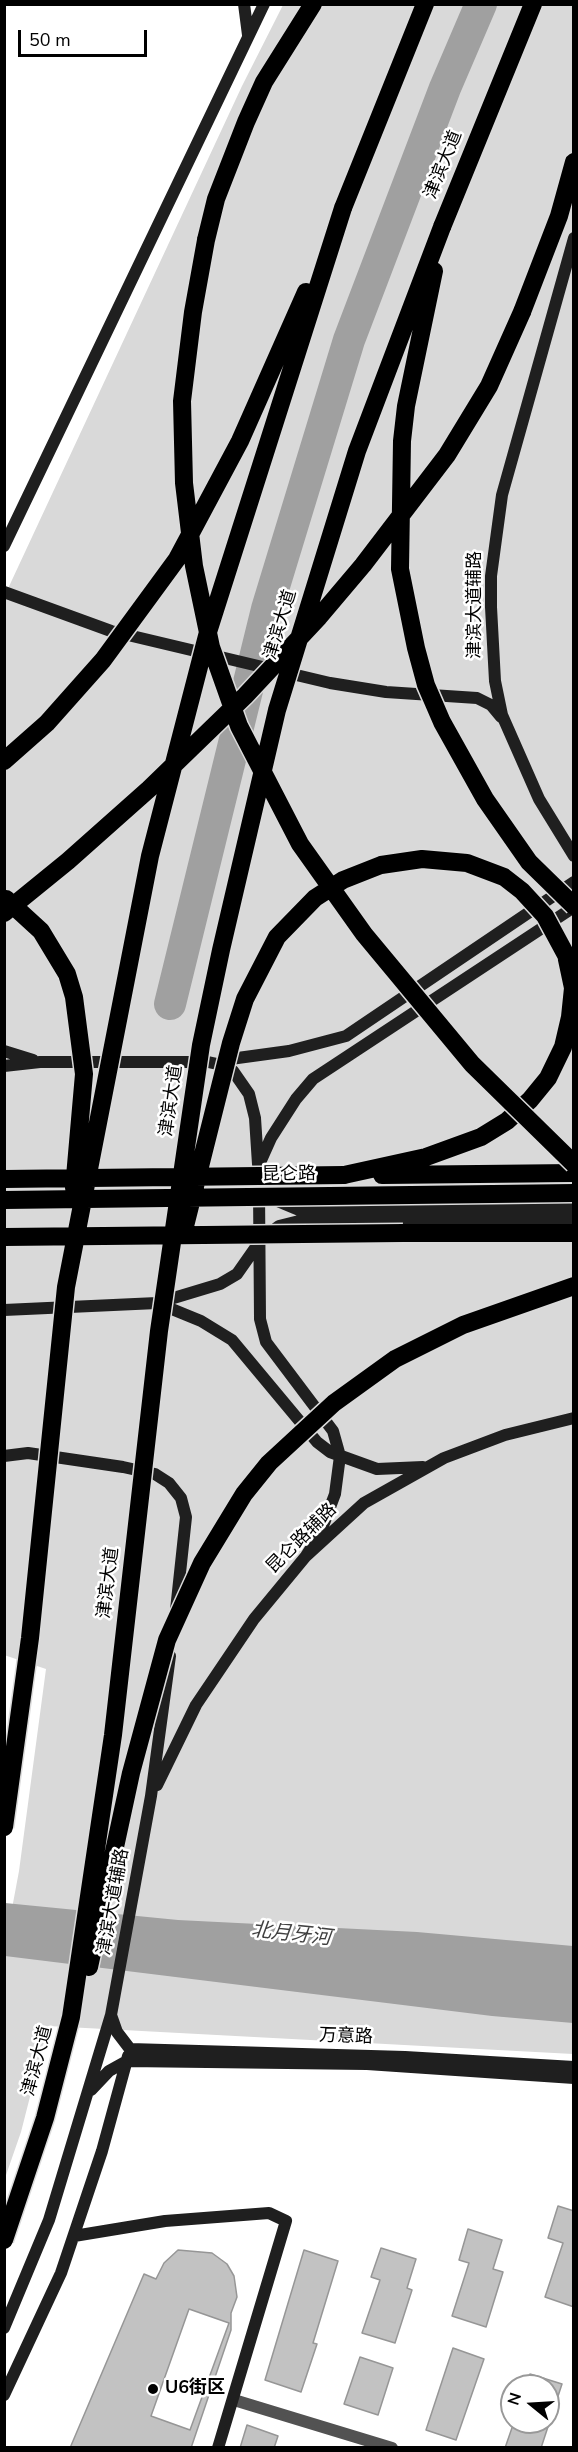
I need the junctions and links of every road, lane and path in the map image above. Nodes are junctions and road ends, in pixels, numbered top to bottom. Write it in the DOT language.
graph roads {
  1 [pos="244,4"];
  2 [pos="264,4"];
  3 [pos="313,4"];
  4 [pos="425,4"];
  5 [pos="533,4"];
  6 [pos="248,37"];
  7 [pos="573,162"];
  8 [pos="343,208"];
  9 [pos="442,227"];
  10 [pos="573,238"];
  11 [pos="4,546"];
  12 [pos="4,594"];
  13 [pos="494,664"];
  14 [pos="477,698"];
  15 [pos="508,729"];
  16 [pos="4,760"];
  17 [pos="573,856"];
  18 [pos="573,882"];
  19 [pos="4,898"];
  20 [pos="573,907"];
  21 [pos="4,913"];
  22 [pos="4,1051"];
  23 [pos="40,1062"];
  24 [pos="208,1062"];
  25 [pos="4,1066"];
  26 [pos="573,1164"];
  27 [pos="258,1167"];
  28 [pos="4,1172"];
  29 [pos="573,1173"];
  30 [pos="344,1175"];
  31 [pos="56,1177"];
  32 [pos="4,1179"];
  33 [pos="573,1193"];
  34 [pos="4,1200"];
  35 [pos="573,1207"];
  36 [pos="573,1218"];
  37 [pos="573,1233"];
  38 [pos="4,1237"];
  39 [pos="258,1245"];
  40 [pos="573,1286"];
  41 [pos="66,1287"];
  42 [pos="157,1303"];
  43 [pos="4,1310"];
  44 [pos="159,1331"];
  45 [pos="573,1418"];
  46 [pos="4,1456"];
  47 [pos="340,1456"];
  48 [pos="426,1467"];
  49 [pos="306,1556"];
  50 [pos="151,1796"];
  51 [pos="4,1827"];
  52 [pos="111,2015"];
  53 [pos="71,2017"];
  54 [pos="128,2055"];
  55 [pos="573,2067"];
  56 [pos="573,2078"];
  57 [pos="87,2096"];
  58 [pos="74,2236"];
  59 [pos="4,2240"];
  60 [pos="4,2328"];
  61 [pos="4,2394"];
  62 [pos="234,2400"];
  63 [pos="218,2448"];
  64 [pos="392,2448"];
  1 -- 6 [label="street"];
  2 -- 6 [label="street"];
  3 -- 26 [label="highway, bridge"];
  4 -- 8 [label="highway"];
  5 -- 9 [label="highway, 津滨大道"];
  6 -- 11 [label="street"];
  7 -- 21 [label="highway, bridge"];
  8 -- 16 [label="highway, bridge"];
  8 -- 41 [label="highway, bridge"];
  9 -- 20 [label="highway, bridge"];
  9 -- 44 [label="highway, 津滨大道, bridge"];
  10 -- 13 [label="street, 津滨大道辅路"];
  12 -- 14 [label="street, bridge"];
  13 -- 14 [label="street"];
  13 -- 15 [label="street, 津滨大道辅路"];
  14 -- 15 [label="street"];
  15 -- 17 [label="street, 津滨大道辅路"];
  18 -- 24 [label="street"];
  19 -- 41 [label="highway, bridge"];
  20 -- 27 [label="street"];
  22 -- 23 [label="street"];
  23 -- 24 [label="street"];
  23 -- 25 [label="street"];
  24 -- 27 [label="street"];
  27 -- 35 [label="street"];
  27 -- 39 [label="street"];
  28 -- 31 [label="highway, bridge"];
  29 -- 30 [label="highway"];
  30 -- 31 [label="highway, bridge"];
  30 -- 44 [label="highway, bridge"];
  31 -- 32 [label="highway, bridge"];
  33 -- 34 [label="highway, 昆仑路, bridge"];
  36 -- 39 [label="street"];
  37 -- 38 [label="highway, bridge"];
  39 -- 42 [label="street"];
  39 -- 47 [label="street"];
  40 -- 53 [label="highway, bridge"];
  41 -- 51 [label="highway, bridge"];
  42 -- 43 [label="street"];
  42 -- 47 [label="street"];
  44 -- 53 [label="highway, 津滨大道, bridge"];
  45 -- 48 [label="street, 昆仑路辅路"];
  46 -- 50 [label="street"];
  47 -- 48 [label="street"];
  47 -- 49 [label="street"];
  48 -- 49 [label="street, 昆仑路辅路"];
  49 -- 50 [label="street, 昆仑路辅路"];
  50 -- 52 [label="street, 津滨大道辅路"];
  52 -- 54 [label="street"];
  52 -- 57 [label="street, 津滨大道辅路"];
  53 -- 59 [label="highway, 津滨大道, bridge"];
  54 -- 55 [label="street, 万意路"];
  54 -- 56 [label="street, 万意路"];
  54 -- 57 [label="street"];
  54 -- 58 [label="street"];
  57 -- 60 [label="street, 津滨大道辅路"];
  58 -- 61 [label="street"];
  58 -- 62 [label="street"];
  62 -- 63 [label="street"];
  62 -- 64 [label="street"];
}
